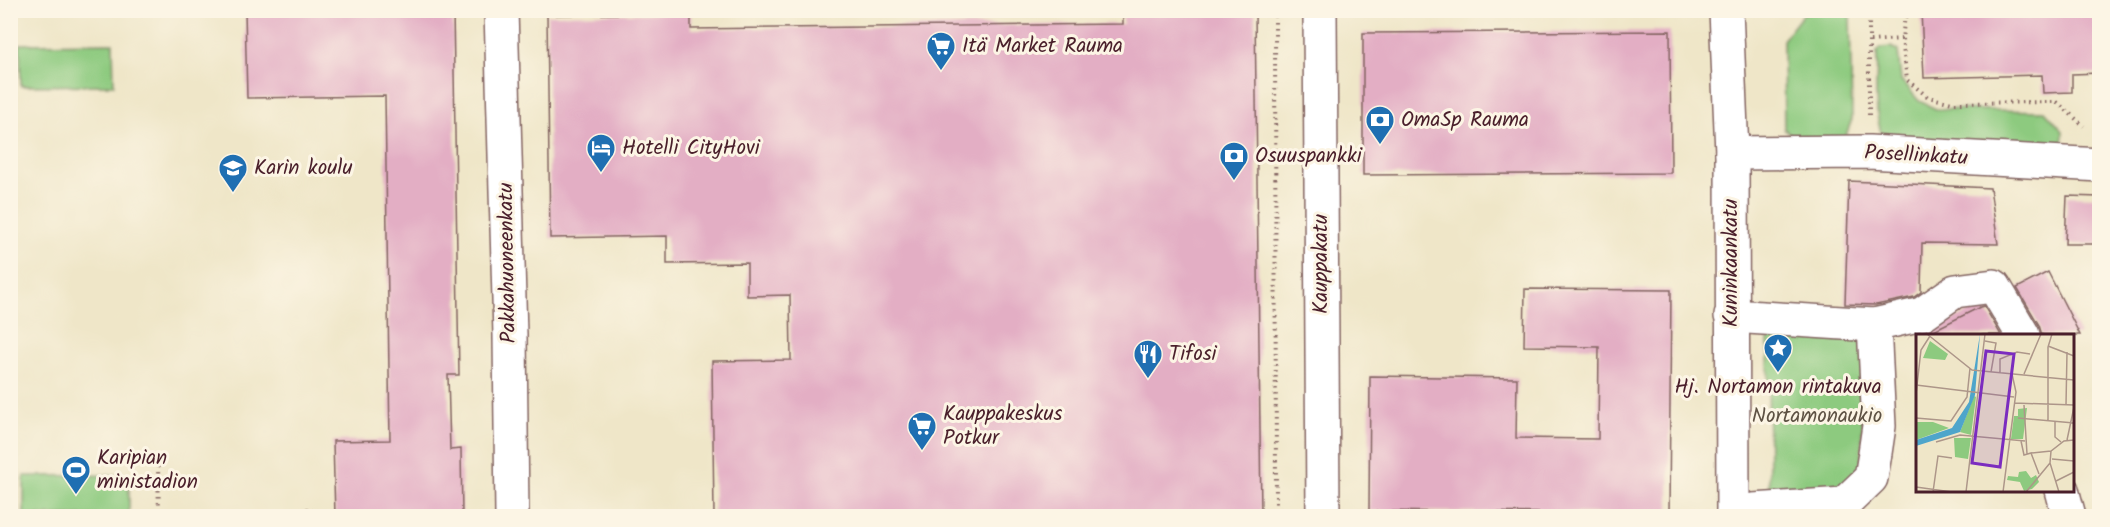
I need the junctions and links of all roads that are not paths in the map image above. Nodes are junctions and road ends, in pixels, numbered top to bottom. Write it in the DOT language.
graph roads {
  1 [pos="501,10"];
  2 [pos="1320,10"];
  3 [pos="1726,10"];
  4 [pos="1732,153"];
  5 [pos="2092,164"];
  6 [pos="1731,316"];
  7 [pos="1874,325"];
  8 [pos="2022,334"];
  9 [pos="2063,491"];
  10 [pos="1733,515"];
  11 [pos="512,516"];
  12 [pos="1323,516"];
  13 [pos="2069,516"];
  1 -- 11 [label="street, Pakkahuoneenkatu"];
  2 -- 12 [label="street, Kauppakatu"];
  3 -- 4 [label="street, Kuninkaankatu"];
  4 -- 5 [label="street, Posellinkatu"];
  4 -- 6 [label="street, Kuninkaankatu"];
  6 -- 7 [label="street"];
  6 -- 10 [label="street, Kuninkaankatu"];
  7 -- 8 [label="street"];
  7 -- 10 [label="street"];
  9 -- 13 [label="street"];
}
